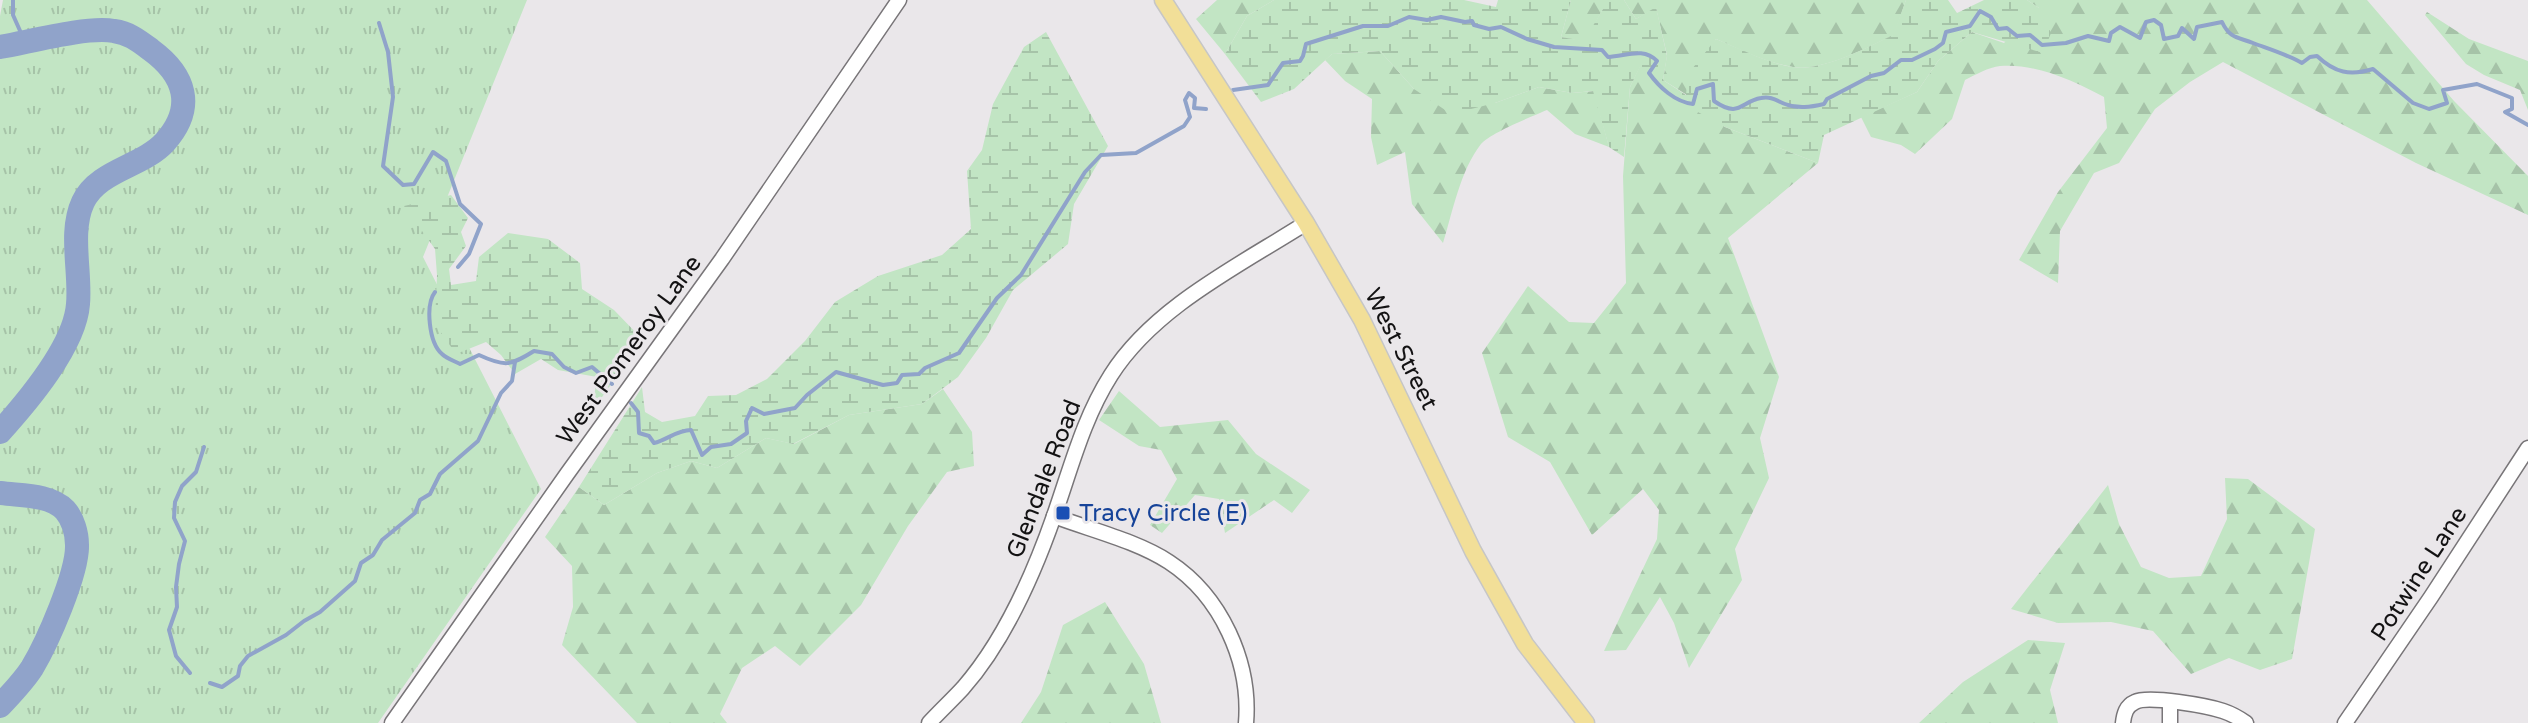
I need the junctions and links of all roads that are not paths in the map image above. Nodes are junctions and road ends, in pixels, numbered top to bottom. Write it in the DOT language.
graph roads {
  1 [pos="899,0"];
  2 [pos="1163,0"];
  3 [pos="1306,223"];
  4 [pos="2528,448"];
  5 [pos="1054,516"];
  6 [pos="2170,702"];
  7 [pos="392,723"];
  8 [pos="929,723"];
  9 [pos="1246,723"];
  10 [pos="1586,723"];
  11 [pos="2123,723"];
  12 [pos="2170,723"];
  13 [pos="2246,723"];
  14 [pos="2345,723"];
  1 -- 7 [label="street, West Pomeroy Lane"];
  2 -- 3 [label="main road, West Street"];
  3 -- 5 [label="street, Glendale Road"];
  3 -- 10 [label="main road, West Street"];
  4 -- 14 [label="street, Potwine Lane"];
  5 -- 8 [label="street, Glendale Road"];
  5 -- 9 [label="street"];
  6 -- 11 [label="street"];
  6 -- 12 [label="street"];
  6 -- 13 [label="street"];
}
